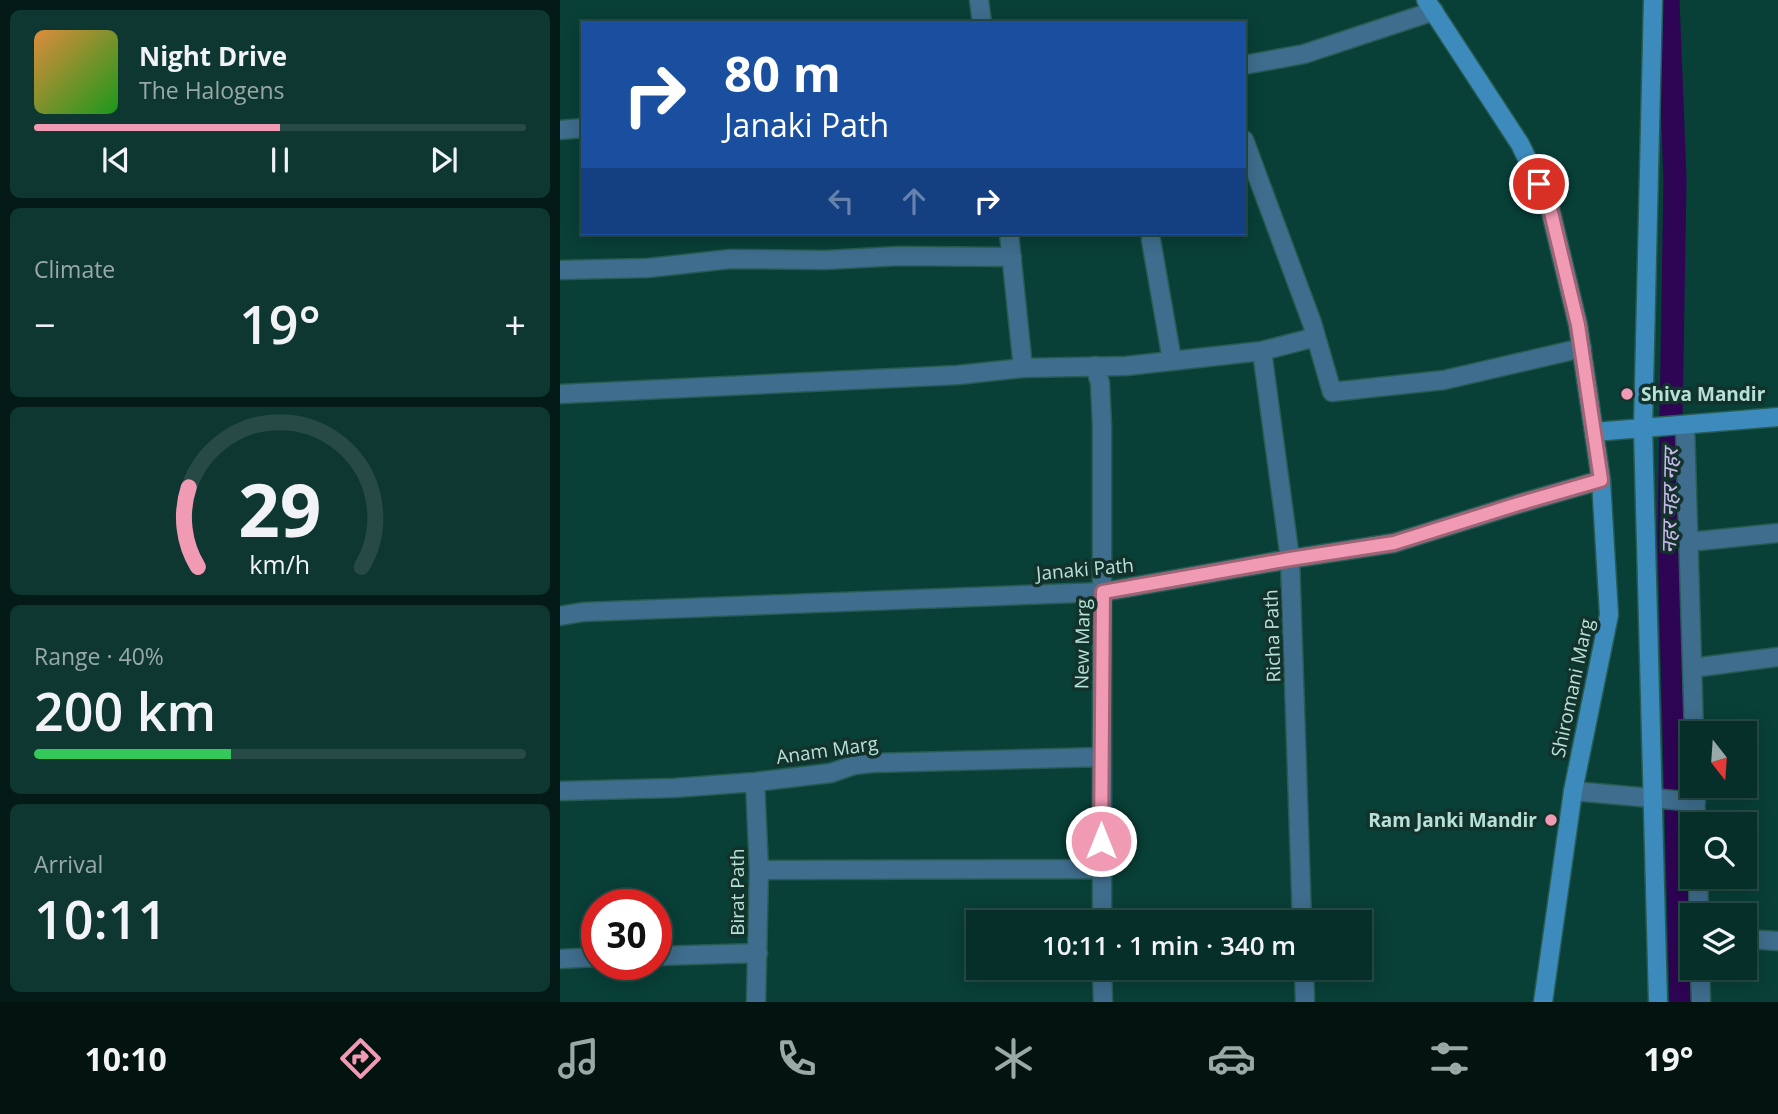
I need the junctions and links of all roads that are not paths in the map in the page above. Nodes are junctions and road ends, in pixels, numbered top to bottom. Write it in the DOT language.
graph roads {
  1 [pos="979,0"];
  2 [pos="1653,0"];
  3 [pos="1430,5"];
  4 [pos="982,21"];
  5 [pos="1246,65"];
  6 [pos="581,128"];
  7 [pos="560,130"];
  8 [pos="1246,145"];
  9 [pos="1009,235"];
  10 [pos="1151,240"];
  11 [pos="1012,257"];
  12 [pos="560,270"];
  13 [pos="1316,337"];
  14 [pos="1582,348"];
  15 [pos="1262,351"];
  16 [pos="1172,360"];
  17 [pos="1095,366"];
  18 [pos="1023,368"];
  19 [pos="560,394"];
  20 [pos="1778,417"];
  21 [pos="1683,424"];
  22 [pos="1652,427"];
  23 [pos="1594,432"];
  24 [pos="1601,480"];
  25 [pos="1778,533"];
  26 [pos="1689,542"];
  27 [pos="1290,559"];
  28 [pos="1103,592"];
  29 [pos="560,616"];
  30 [pos="1778,657"];
  31 [pos="1692,668"];
  32 [pos="1694,721"];
  33 [pos="1101,757"];
  34 [pos="755,782"];
  35 [pos="560,791"];
  36 [pos="1573,791"];
  37 [pos="1680,795"];
  38 [pos="1653,798"];
  39 [pos="1101,869"];
  40 [pos="759,870"];
  41 [pos="1102,910"];
  42 [pos="1302,910"];
  43 [pos="1757,940"];
  44 [pos="1778,941"];
  45 [pos="758,953"];
  46 [pos="672,956"];
  47 [pos="581,957"];
  48 [pos="560,958"];
  49 [pos="1102,980"];
  50 [pos="1304,980"];
  51 [pos="1700,980"];
  52 [pos="756,1002"];
  53 [pos="1102,1002"];
  54 [pos="1305,1002"];
  55 [pos="1543,1002"];
  56 [pos="1658,1002"];
  57 [pos="1701,1002"];
  1 -- 4 [label="street"];
  2 -- 22 [label="street"];
  3 -- 5 [label="street"];
  3 -- 14 [label="street, Shiromani Marg"];
  6 -- 7 [label="street"];
  8 -- 13 [label="street"];
  9 -- 11 [label="street"];
  10 -- 16 [label="street"];
  11 -- 12 [label="street"];
  11 -- 18 [label="street"];
  13 -- 14 [label="street"];
  13 -- 15 [label="street"];
  14 -- 23 [label="street, Shiromani Marg"];
  15 -- 16 [label="street"];
  15 -- 27 [label="street, Richa Path"];
  16 -- 17 [label="street"];
  17 -- 18 [label="street"];
  17 -- 28 [label="street, New Marg"];
  18 -- 19 [label="street"];
  20 -- 21 [label="street"];
  21 -- 22 [label="street"];
  21 -- 26 [label="street"];
  22 -- 23 [label="street"];
  22 -- 38 [label="street"];
  23 -- 24 [label="street, Shiromani Marg"];
  24 -- 27 [label="street, Janaki Path"];
  24 -- 36 [label="street, Shiromani Marg"];
  25 -- 26 [label="street"];
  26 -- 31 [label="street"];
  27 -- 28 [label="street, Janaki Path"];
  27 -- 42 [label="street, Richa Path"];
  28 -- 29 [label="street, Janaki Path"];
  28 -- 33 [label="street, New Marg"];
  30 -- 31 [label="street"];
  31 -- 32 [label="street"];
  33 -- 34 [label="street, Anam Marg"];
  33 -- 39 [label="street, New Marg"];
  34 -- 35 [label="street, Anam Marg"];
  34 -- 40 [label="street, Birat Path"];
  36 -- 38 [label="street"];
  36 -- 55 [label="street, Shiromani Marg"];
  37 -- 38 [label="street"];
  38 -- 56 [label="street"];
  39 -- 40 [label="street"];
  39 -- 41 [label="street, New Marg"];
  40 -- 45 [label="street, Birat Path"];
  43 -- 44 [label="street"];
  45 -- 46 [label="street"];
  45 -- 52 [label="street, Birat Path"];
  47 -- 48 [label="street"];
  49 -- 53 [label="street"];
  50 -- 54 [label="street"];
  51 -- 57 [label="street"];
}
